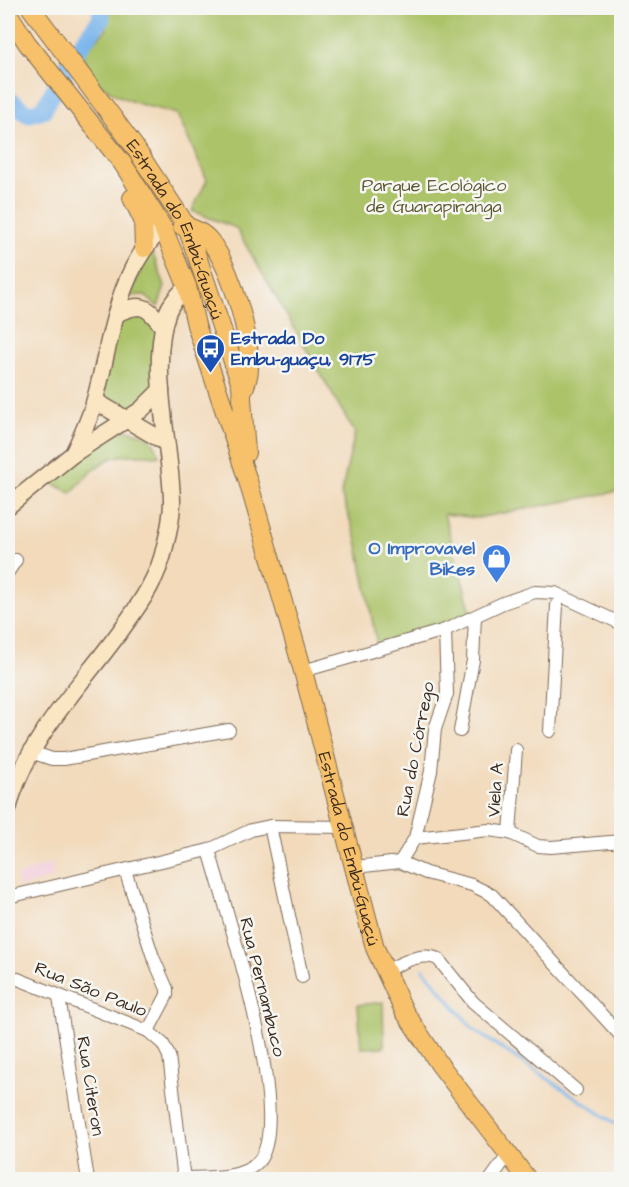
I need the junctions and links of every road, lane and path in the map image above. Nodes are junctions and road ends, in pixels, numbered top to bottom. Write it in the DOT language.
graph roads {
  1 [pos="31,8"];
  2 [pos="8,13"];
  3 [pos="94,127"];
  4 [pos="187,227"];
  5 [pos="162,228"];
  6 [pos="144,248"];
  7 [pos="204,274"];
  8 [pos="187,286"];
  9 [pos="116,314"];
  10 [pos="164,327"];
  11 [pos="161,390"];
  12 [pos="243,392"];
  13 [pos="95,401"];
  14 [pos="128,419"];
  15 [pos="165,442"];
  16 [pos="73,454"];
  17 [pos="248,481"];
  18 [pos="8,506"];
  19 [pos="16,560"];
  20 [pos="8,572"];
  21 [pos="556,599"];
  22 [pos="475,617"];
  23 [pos="621,624"];
  24 [pos="445,630"];
  25 [pos="303,671"];
  26 [pos="228,730"];
  27 [pos="459,731"];
  28 [pos="550,731"];
  29 [pos="516,750"];
  30 [pos="31,752"];
  31 [pos="10,788"];
  32 [pos="8,809"];
  33 [pos="270,826"];
  34 [pos="346,827"];
  35 [pos="510,833"];
  36 [pos="415,838"];
  37 [pos="621,845"];
  38 [pos="209,850"];
  39 [pos="400,862"];
  40 [pos="356,867"];
  41 [pos="125,870"];
  42 [pos="8,897"];
  43 [pos="385,971"];
  44 [pos="8,975"];
  45 [pos="302,977"];
  46 [pos="59,997"];
  47 [pos="148,1031"];
  48 [pos="621,1037"];
  49 [pos="576,1090"];
  50 [pos="508,1155"];
  51 [pos="88,1179"];
  52 [pos="183,1179"];
  53 [pos="490,1179"];
  54 [pos="528,1179"];
  1 -- 4 [label="main road, Estrada do Embú-Guaçú"];
  2 -- 3 [label="main road, Estrada do Embú-Guaçú"];
  3 -- 5 [label="main road, Estrada do Embú-Guaçú"];
  3 -- 6 [label="main road"];
  4 -- 5 [label="main road"];
  4 -- 7 [label="main road, Estrada do Embú-Guaçú"];
  4 -- 12 [label="main road"];
  5 -- 6 [label="street"];
  5 -- 8 [label="main road, Estrada do Embú-Guaçú"];
  6 -- 9 [label="street"];
  7 -- 8 [label="main road"];
  7 -- 12 [label="main road, Estrada do Embú-Guaçú"];
  8 -- 10 [label="street"];
  8 -- 17 [label="main road, Estrada do Embú-Guaçú"];
  9 -- 10 [label="street"];
  9 -- 13 [label="street"];
  10 -- 11 [label="street"];
  11 -- 14 [label="street"];
  11 -- 15 [label="street"];
  12 -- 17 [label="main road, Estrada do Embú-Guaçú"];
  13 -- 14 [label="street"];
  13 -- 16 [label="street"];
  14 -- 15 [label="street"];
  14 -- 16 [label="street"];
  15 -- 30 [label="street"];
  16 -- 18 [label="street"];
  17 -- 25 [label="main road, Estrada do Embú-Guaçú"];
  19 -- 20 [label="street"];
  21 -- 22 [label="street"];
  21 -- 23 [label="street"];
  21 -- 28 [label="street"];
  22 -- 24 [label="street"];
  22 -- 27 [label="street"];
  24 -- 25 [label="street"];
  24 -- 36 [label="street, Rua do Córrego"];
  25 -- 34 [label="main road, Estrada do Embú-Guaçú"];
  26 -- 30 [label="street"];
  29 -- 35 [label="street, Viela A"];
  30 -- 31 [label="street"];
  31 -- 32 [label="street"];
  33 -- 34 [label="street"];
  33 -- 38 [label="street"];
  33 -- 45 [label="street"];
  34 -- 40 [label="main road, Estrada do Embú-Guaçú"];
  35 -- 36 [label="street"];
  35 -- 37 [label="street"];
  36 -- 39 [label="street, Rua do Córrego"];
  38 -- 41 [label="street"];
  38 -- 52 [label="street, Rua Pernambuco"];
  39 -- 40 [label="street"];
  39 -- 48 [label="street"];
  40 -- 43 [label="main road, Estrada do Embú-Guaçú"];
  41 -- 42 [label="street"];
  41 -- 47 [label="street"];
  43 -- 49 [label="street"];
  43 -- 50 [label="main road, Estrada do Embú-Guaçú"];
  44 -- 46 [label="street, Rua São Paulo"];
  46 -- 47 [label="street, Rua São Paulo"];
  46 -- 51 [label="street, Rua Citeron"];
  47 -- 52 [label="street, Rua São Paulo"];
  50 -- 53 [label="street"];
  50 -- 54 [label="main road, Estrada do Embú-Guaçú"];
}
